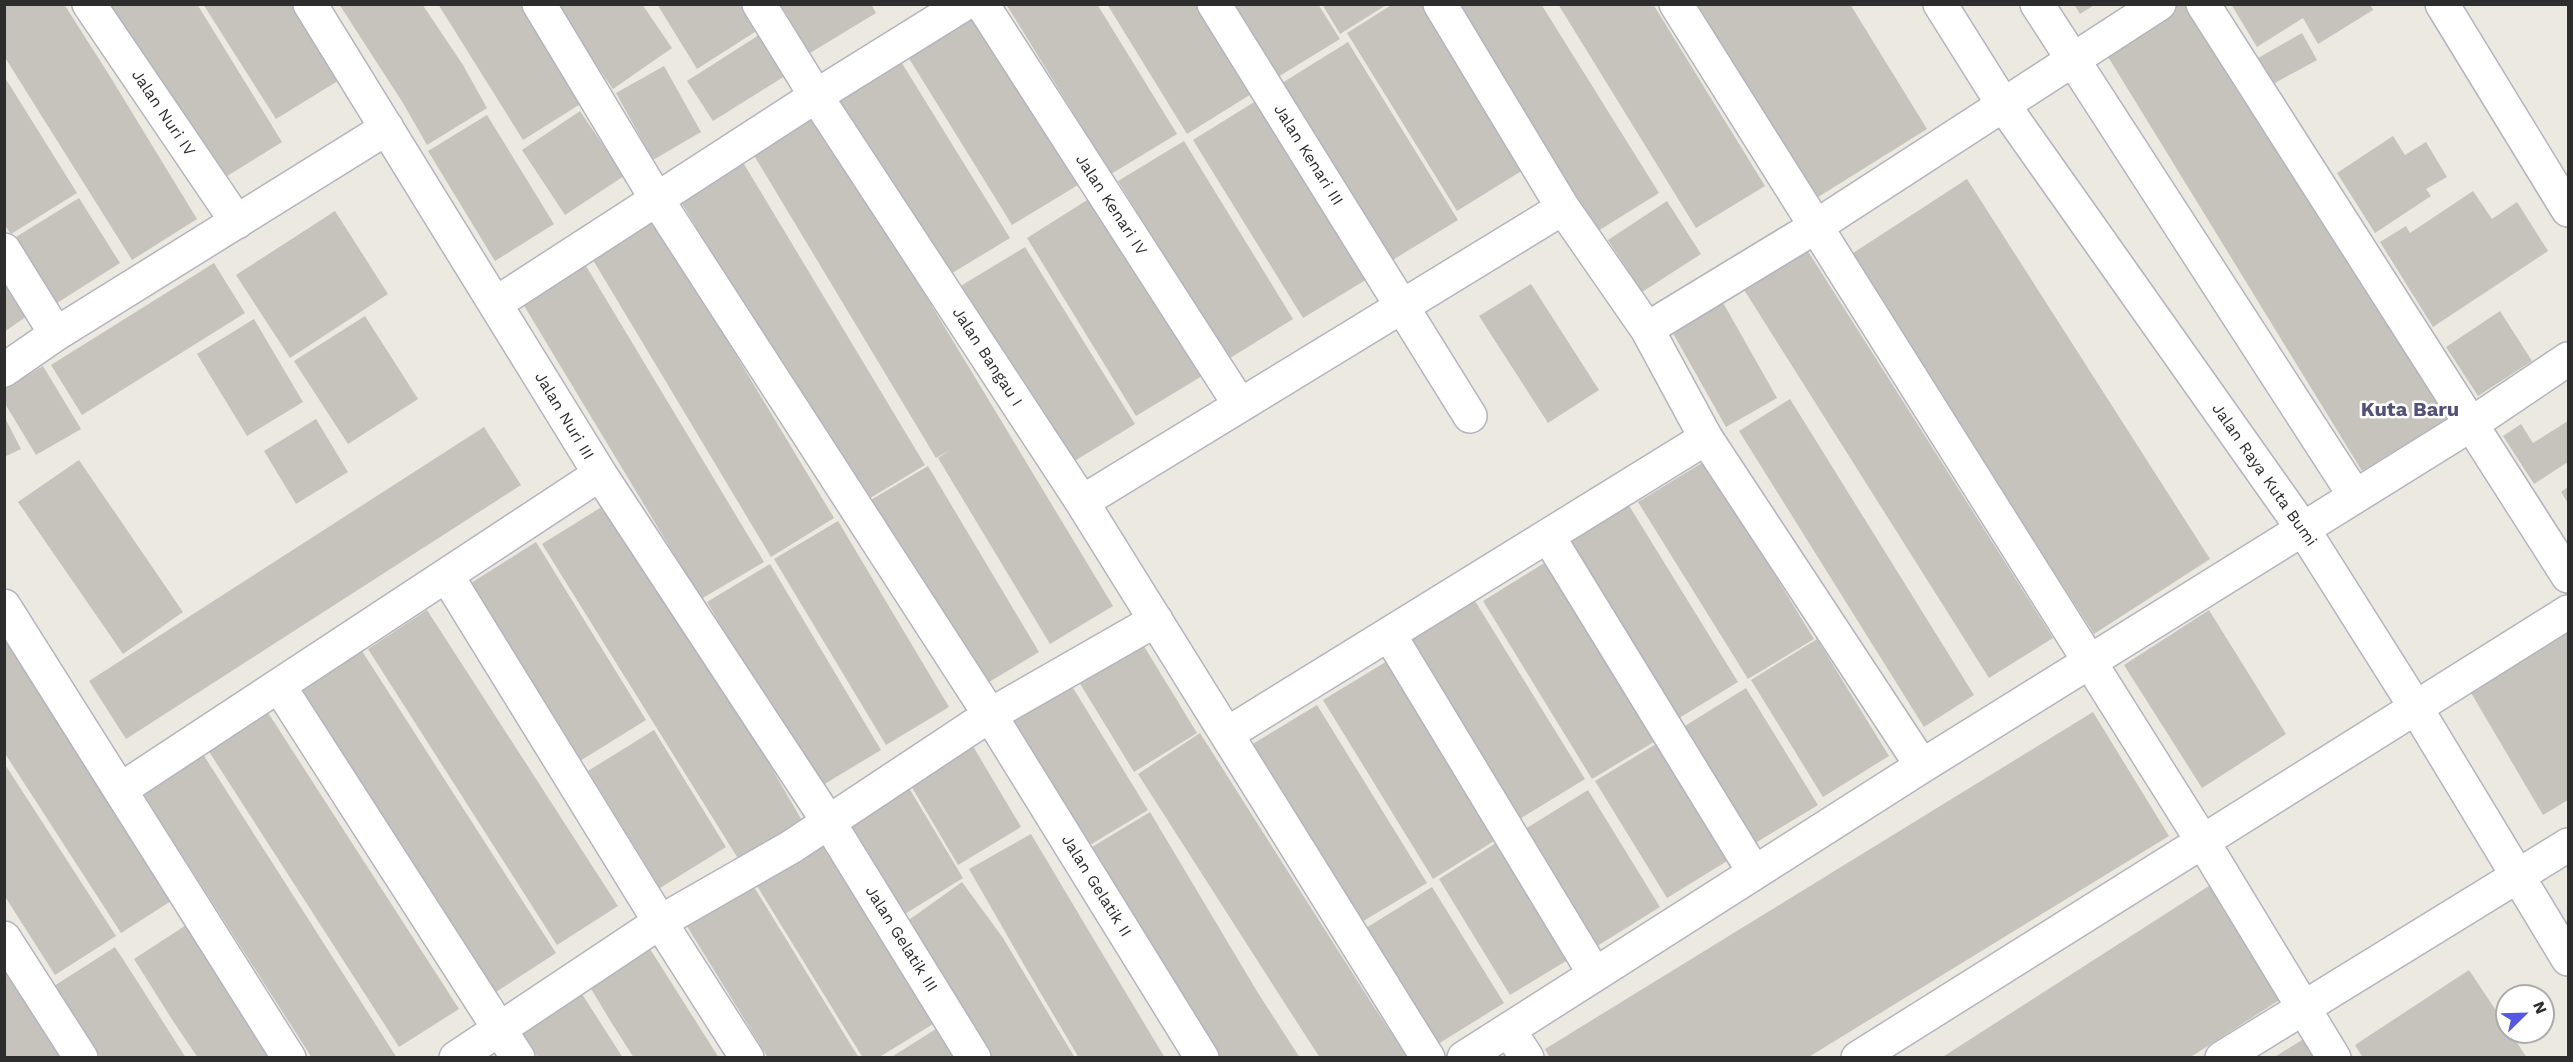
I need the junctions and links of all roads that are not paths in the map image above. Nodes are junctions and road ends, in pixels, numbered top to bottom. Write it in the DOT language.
graph roads {
  1 [pos="89,4"];
  2 [pos="310,4"];
  3 [pos="538,4"];
  4 [pos="759,4"];
  5 [pos="964,4"];
  6 [pos="982,4"];
  7 [pos="1214,4"];
  8 [pos="1440,4"];
  9 [pos="1676,4"];
  10 [pos="1940,4"];
  11 [pos="2037,4"];
  12 [pos="2159,4"];
  13 [pos="2203,4"];
  14 [pos="2442,4"];
  15 [pos="2073,61"];
  16 [pos="816,96"];
  17 [pos="2004,106"];
  18 [pos="387,128"];
  19 [pos="656,198"];
  20 [pos="1563,208"];
  21 [pos="2568,210"];
  22 [pos="237,222"];
  23 [pos="1815,227"];
  24 [pos="4,250"];
  25 [pos="495,304"];
  26 [pos="1402,305"];
  27 [pos="1647,329"];
  28 [pos="56,334"];
  29 [pos="2568,359"];
  30 [pos="4,370"];
  31 [pos="1240,405"];
  32 [pos="1470,416"];
  33 [pos="2470,425"];
  34 [pos="1706,438"];
  35 [pos="600,474"];
  36 [pos="2355,496"];
  37 [pos="1082,502"];
  38 [pos="2303,529"];
  39 [pos="1548,536"];
  40 [pos="447,576"];
  41 [pos="2568,576"];
  42 [pos="4,606"];
  43 [pos="2568,612"];
  44 [pos="1156,620"];
  45 [pos="1389,634"];
  46 [pos="2090,662"];
  47 [pos="279,686"];
  48 [pos="2416,708"];
  49 [pos="990,715"];
  50 [pos="1227,734"];
  51 [pos="1922,766"];
  52 [pos="120,790"];
  53 [pos="828,821"];
  54 [pos="2203,842"];
  55 [pos="2565,855"];
  56 [pos="1754,872"];
  57 [pos="2518,878"];
  58 [pos="660,922"];
  59 [pos="4,938"];
  60 [pos="2568,959"];
  61 [pos="1594,974"];
  62 [pos="2303,1008"];
  63 [pos="500,1029"];
  64 [pos="1509,1030"];
  65 [pos="81,1058"];
  66 [pos="289,1058"];
  67 [pos="456,1058"];
  68 [pos="518,1058"];
  69 [pos="747,1058"];
  70 [pos="974,1058"];
  71 [pos="1202,1058"];
  72 [pos="1428,1058"];
  73 [pos="1464,1058"];
  74 [pos="1527,1058"];
  75 [pos="1858,1058"];
  76 [pos="2222,1058"];
  77 [pos="2334,1058"];
  1 -- 22 [label="street, Jalan Nuri IV"];
  2 -- 18 [label="street, Jalan Nuri III"];
  3 -- 19 [label="street, Jalan Gelatik II"];
  4 -- 16 [label="street, Jalan Bangau I"];
  5 -- 16 [label="street"];
  6 -- 31 [label="street, Jalan Kenari IV"];
  7 -- 26 [label="street, Jalan Kenari III"];
  8 -- 20 [label="street"];
  9 -- 23 [label="street"];
  10 -- 17 [label="street, Jalan Raya Kuta Bumi"];
  11 -- 15 [label="street"];
  12 -- 15 [label="street"];
  13 -- 33 [label="street"];
  14 -- 21 [label="street"];
  15 -- 17 [label="street"];
  15 -- 36 [label="street"];
  16 -- 19 [label="street"];
  16 -- 37 [label="street, Jalan Bangau I"];
  17 -- 23 [label="street"];
  17 -- 38 [label="street, Jalan Raya Kuta Bumi"];
  18 -- 22 [label="street"];
  18 -- 25 [label="street, Jalan Nuri III"];
  19 -- 25 [label="street"];
  19 -- 49 [label="street, Jalan Gelatik II"];
  20 -- 26 [label="street"];
  20 -- 27 [label="street"];
  22 -- 28 [label="street"];
  23 -- 27 [label="street"];
  23 -- 46 [label="street"];
  24 -- 28 [label="street"];
  25 -- 35 [label="street, Jalan Nuri III"];
  26 -- 31 [label="street"];
  26 -- 32 [label="street, Jalan Kenari III"];
  27 -- 34 [label="street"];
  28 -- 30 [label="street"];
  29 -- 33 [label="street"];
  31 -- 37 [label="street"];
  33 -- 36 [label="street"];
  33 -- 41 [label="street"];
  34 -- 39 [label="street"];
  34 -- 51 [label="street"];
  35 -- 40 [label="street"];
  35 -- 53 [label="street, Jalan Nuri III"];
  36 -- 38 [label="street"];
  37 -- 44 [label="street, Jalan Bangau I"];
  38 -- 46 [label="street"];
  38 -- 48 [label="street, Jalan Raya Kuta Bumi"];
  39 -- 45 [label="street"];
  39 -- 56 [label="street"];
  40 -- 47 [label="street"];
  40 -- 58 [label="street"];
  42 -- 52 [label="street"];
  43 -- 48 [label="street"];
  44 -- 49 [label="street"];
  44 -- 50 [label="street, Jalan Bangau I"];
  45 -- 50 [label="street"];
  45 -- 61 [label="street"];
  46 -- 51 [label="street"];
  46 -- 54 [label="street"];
  47 -- 52 [label="street"];
  47 -- 63 [label="street"];
  48 -- 54 [label="street"];
  48 -- 57 [label="street, Jalan Raya Kuta Bumi"];
  49 -- 53 [label="street"];
  49 -- 71 [label="street, Jalan Gelatik II"];
  50 -- 72 [label="street, Jalan Bangau I"];
  51 -- 56 [label="street"];
  52 -- 66 [label="street"];
  53 -- 58 [label="street"];
  53 -- 70 [label="street, Jalan Gelatik III"];
  54 -- 62 [label="street"];
  54 -- 75 [label="street"];
  55 -- 57 [label="street"];
  56 -- 61 [label="street"];
  57 -- 60 [label="street, Jalan Raya Kuta Bumi"];
  57 -- 62 [label="street"];
  58 -- 63 [label="street"];
  58 -- 69 [label="street"];
  59 -- 65 [label="street"];
  61 -- 64 [label="street"];
  62 -- 76 [label="street"];
  62 -- 77 [label="street"];
  63 -- 67 [label="street"];
  63 -- 68 [label="street"];
  64 -- 73 [label="street"];
  64 -- 74 [label="street"];
}
